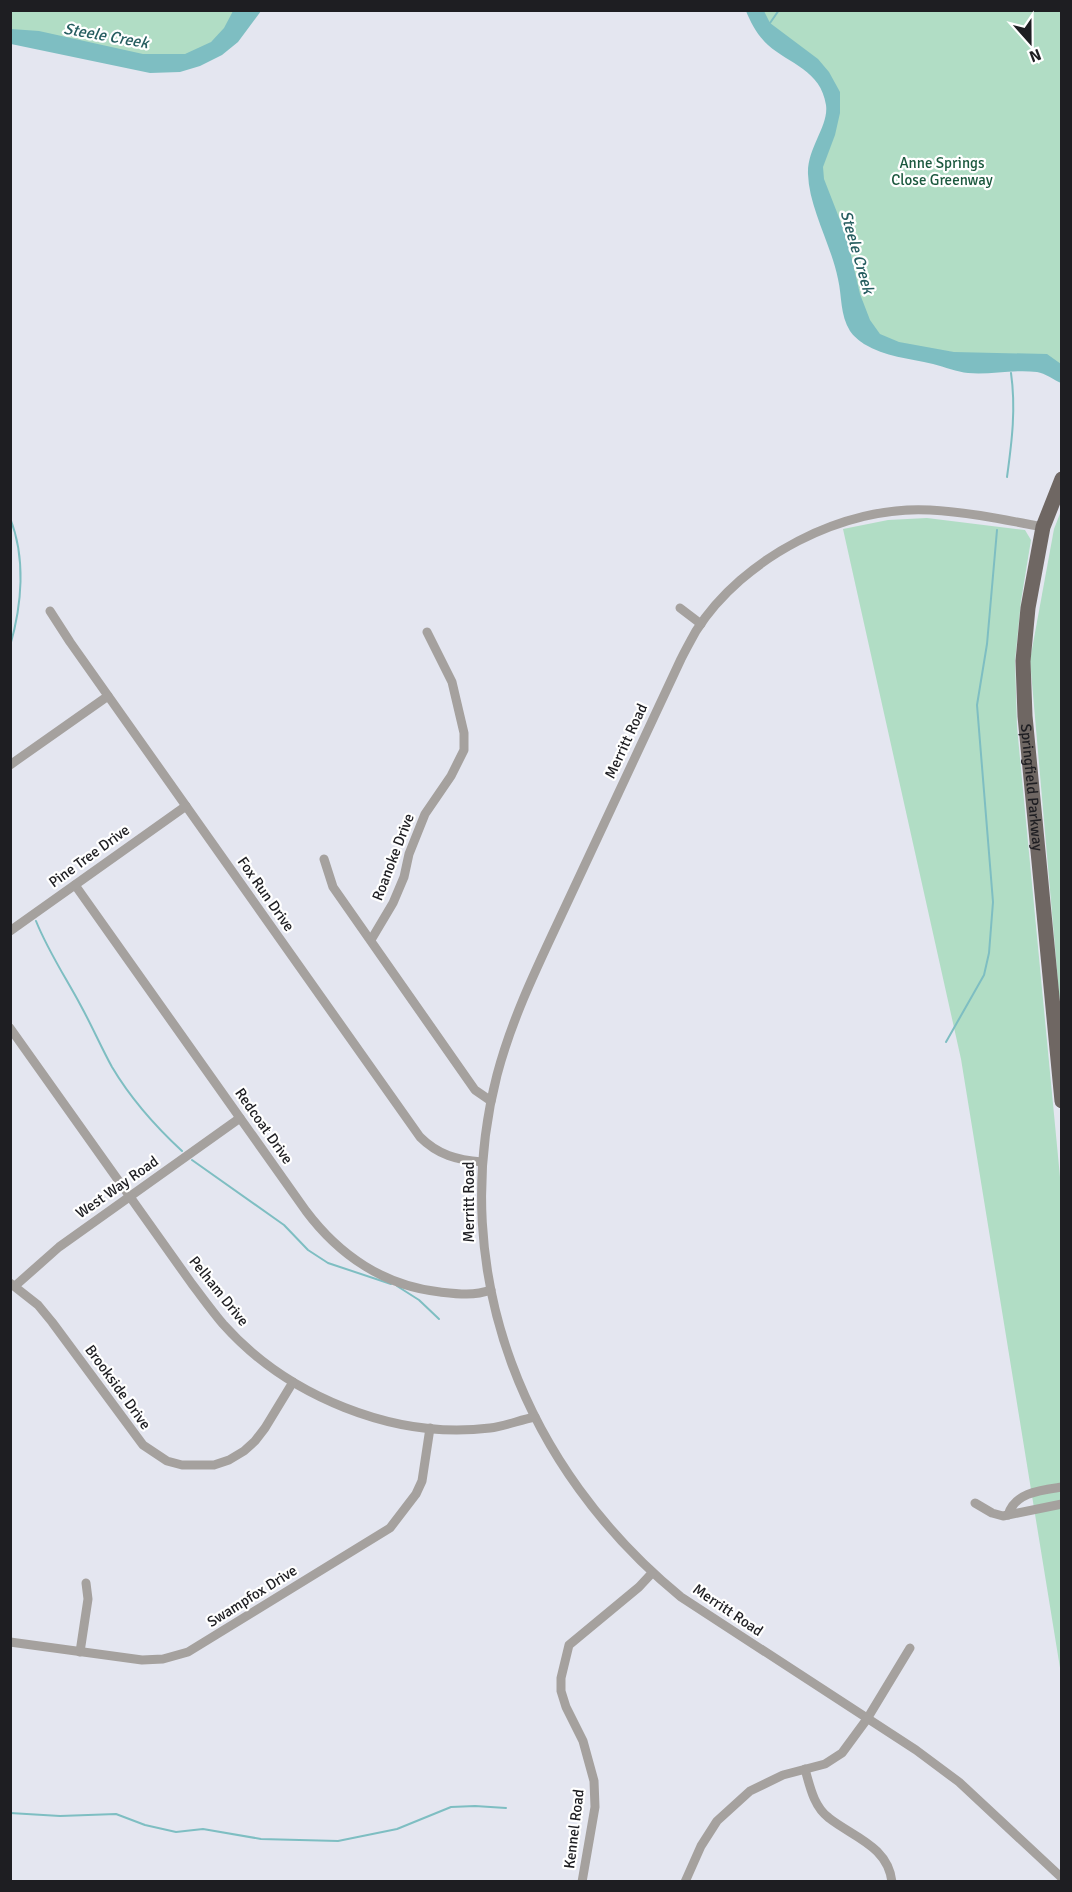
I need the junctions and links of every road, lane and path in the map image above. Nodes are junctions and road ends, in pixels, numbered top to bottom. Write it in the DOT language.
graph roads {
  1 [pos="1062,478"];
  2 [pos="1043,527"];
  3 [pos="680,608"];
  4 [pos="50,610"];
  5 [pos="701,624"];
  6 [pos="427,632"];
  7 [pos="108,696"];
  8 [pos="10,765"];
  9 [pos="186,806"];
  10 [pos="324,859"];
  11 [pos="75,885"];
  12 [pos="10,931"];
  13 [pos="371,940"];
  14 [pos="10,1028"];
  15 [pos="492,1101"];
  16 [pos="1062,1101"];
  17 [pos="240,1118"];
  18 [pos="482,1162"];
  19 [pos="130,1197"];
  20 [pos="13,1284"];
  21 [pos="491,1290"];
  22 [pos="293,1382"];
  23 [pos="534,1417"];
  24 [pos="430,1428"];
  25 [pos="1062,1487"];
  26 [pos="975,1503"];
  27 [pos="1062,1504"];
  28 [pos="1008,1515"];
  29 [pos="652,1573"];
  30 [pos="86,1583"];
  31 [pos="10,1642"];
  32 [pos="910,1648"];
  33 [pos="81,1652"];
  34 [pos="867,1719"];
  35 [pos="805,1769"];
  36 [pos="1062,1878"];
  37 [pos="582,1881"];
  38 [pos="685,1881"];
  39 [pos="892,1881"];
  1 -- 2 [label="main road, Springfield Parkway"];
  2 -- 5 [label="street, Merritt Road"];
  2 -- 16 [label="main road, Springfield Parkway"];
  3 -- 5 [label="street"];
  4 -- 7 [label="street, Fox Run Drive"];
  5 -- 15 [label="street, Merritt Road"];
  6 -- 13 [label="street, Roanoke Drive"];
  7 -- 8 [label="street"];
  7 -- 9 [label="street, Fox Run Drive"];
  9 -- 11 [label="street, Pine Tree Drive"];
  9 -- 18 [label="street, Fox Run Drive"];
  10 -- 13 [label="street"];
  11 -- 12 [label="street, Pine Tree Drive"];
  11 -- 17 [label="street, Redcoat Drive"];
  13 -- 15 [label="street"];
  14 -- 19 [label="street, Pelham Drive"];
  15 -- 18 [label="street, Merritt Road"];
  17 -- 19 [label="street, West Way Road"];
  17 -- 21 [label="street, Redcoat Drive"];
  18 -- 21 [label="street, Merritt Road"];
  19 -- 20 [label="street, West Way Road"];
  19 -- 22 [label="street, Pelham Drive"];
  20 -- 22 [label="street, Brookside Drive"];
  21 -- 23 [label="street, Merritt Road"];
  22 -- 24 [label="street, Pelham Drive"];
  23 -- 24 [label="street, Pelham Drive"];
  23 -- 29 [label="street, Merritt Road"];
  24 -- 33 [label="street, Swampfox Drive"];
  25 -- 28 [label="street"];
  26 -- 28 [label="street"];
  27 -- 28 [label="street"];
  29 -- 34 [label="street, Merritt Road"];
  29 -- 37 [label="street, Kennel Road"];
  30 -- 33 [label="street"];
  31 -- 33 [label="street, Swampfox Drive"];
  32 -- 34 [label="street"];
  34 -- 35 [label="street"];
  34 -- 36 [label="street, Merritt Road"];
  35 -- 38 [label="street"];
  35 -- 39 [label="street"];
}
